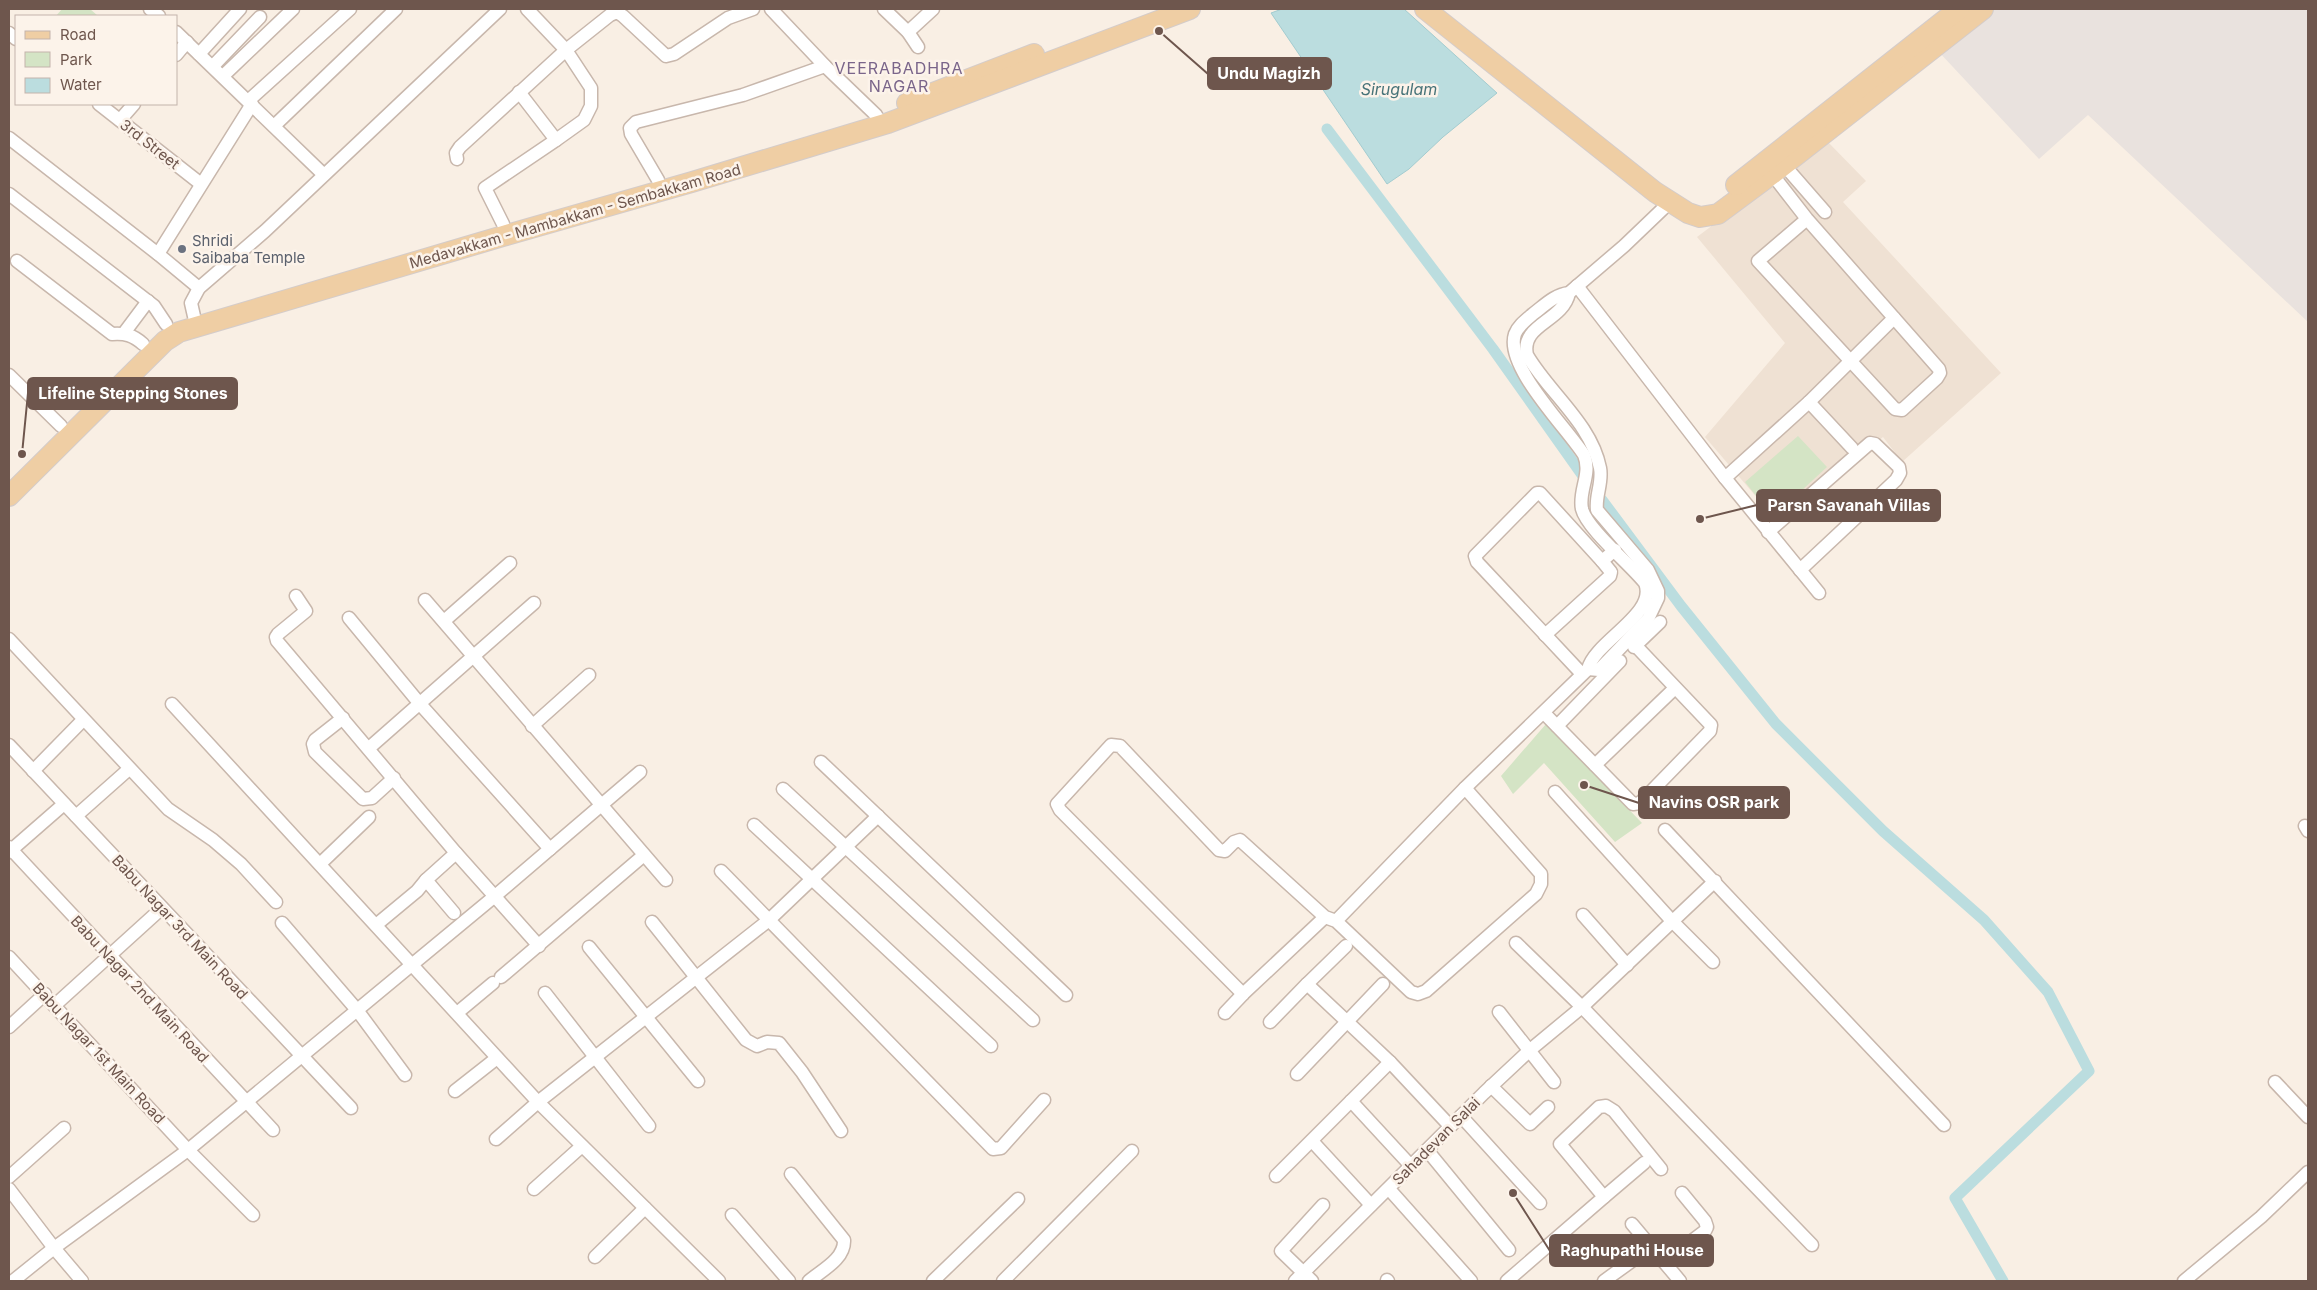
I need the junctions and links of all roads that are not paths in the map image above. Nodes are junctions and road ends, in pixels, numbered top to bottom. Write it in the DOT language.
graph roads {
  1 [pos="240,9"];
  2 [pos="293,9"];
  3 [pos="350,9"];
  4 [pos="396,9"];
  5 [pos="500,9"];
  6 [pos="527,9"];
  7 [pos="753,9"];
  8 [pos="771,9"];
  9 [pos="884,9"];
  10 [pos="933,9"];
  11 [pos="1155,9"];
  12 [pos="1190,9"];
  13 [pos="1425,9"];
  14 [pos="1443,9"];
  15 [pos="1959,9"];
  16 [pos="1983,9"];
  17 [pos="619,11"];
  18 [pos="263,13"];
  19 [pos="723,13"];
  20 [pos="908,32"];
  21 [pos="178,34"];
  22 [pos="187,42"];
  23 [pos="918,47"];
  24 [pos="566,50"];
  25 [pos="178,53"];
  26 [pos="199,54"];
  27 [pos="212,66"];
  28 [pos="825,66"];
  29 [pos="223,76"];
  30 [pos="519,92"];
  31 [pos="250,102"];
  32 [pos="100,105"];
  33 [pos="133,105"];
  34 [pos="120,120"];
  35 [pos="879,120"];
  36 [pos="274,126"];
  37 [pos="9,138"];
  38 [pos="556,140"];
  39 [pos="457,159"];
  40 [pos="1778,170"];
  41 [pos="323,174"];
  42 [pos="690,177"];
  43 [pos="658,180"];
  44 [pos="201,184"];
  45 [pos="9,194"];
  46 [pos="1670,202"];
  47 [pos="1825,212"];
  48 [pos="1807,219"];
  49 [pos="502,224"];
  50 [pos="158,254"];
  51 [pos="17,261"];
  52 [pos="199,288"];
  53 [pos="1573,290"];
  54 [pos="148,301"];
  55 [pos="1894,318"];
  56 [pos="194,319"];
  57 [pos="166,324"];
  58 [pos="1519,328"];
  59 [pos="124,333"];
  60 [pos="1530,336"];
  61 [pos="143,344"];
  62 [pos="1851,360"];
  63 [pos="1530,371"];
  64 [pos="9,376"];
  65 [pos="1809,402"];
  66 [pos="61,426"];
  67 [pos="1852,448"];
  68 [pos="1590,453"];
  69 [pos="38,457"];
  70 [pos="1725,478"];
  71 [pos="9,480"];
  72 [pos="9,496"];
  73 [pos="1597,510"];
  74 [pos="1584,516"];
  75 [pos="1768,532"];
  76 [pos="1615,550"];
  77 [pos="1602,561"];
  78 [pos="510,563"];
  79 [pos="1800,570"];
  80 [pos="1646,577"];
  81 [pos="1819,593"];
  82 [pos="296,596"];
  83 [pos="425,600"];
  84 [pos="534,603"];
  85 [pos="1651,603"];
  86 [pos="349,618"];
  87 [pos="444,621"];
  88 [pos="1660,622"];
  89 [pos="1545,635"];
  90 [pos="9,639"];
  91 [pos="1612,639"];
  92 [pos="1636,645"];
  93 [pos="1621,648"];
  94 [pos="473,656"];
  95 [pos="1585,671"];
  96 [pos="589,675"];
  97 [pos="1675,688"];
  98 [pos="172,704"];
  99 [pos="420,704"];
  100 [pos="1544,713"];
  101 [pos="343,718"];
  102 [pos="83,720"];
  103 [pos="532,726"];
  104 [pos="1557,726"];
  105 [pos="9,745"];
  106 [pos="369,748"];
  107 [pos="821,762"];
  108 [pos="1595,765"];
  109 [pos="129,769"];
  110 [pos="33,771"];
  111 [pos="640,772"];
  112 [pos="394,778"];
  113 [pos="1465,788"];
  114 [pos="783,789"];
  115 [pos="1556,792"];
  116 [pos="64,804"];
  117 [pos="600,806"];
  118 [pos="76,816"];
  119 [pos="878,816"];
  120 [pos="369,817"];
  121 [pos="754,825"];
  122 [pos="1665,830"];
  123 [pos="846,846"];
  124 [pos="550,849"];
  125 [pos="10,850"];
  126 [pos="456,853"];
  127 [pos="644,855"];
  128 [pos="320,864"];
  129 [pos="721,871"];
  130 [pos="426,880"];
  131 [pos="666,880"];
  132 [pos="812,880"];
  133 [pos="1715,881"];
  134 [pos="495,896"];
  135 [pos="276,902"];
  136 [pos="162,908"];
  137 [pos="454,913"];
  138 [pos="1583,915"];
  139 [pos="1330,919"];
  140 [pos="769,920"];
  141 [pos="1672,921"];
  142 [pos="652,922"];
  143 [pos="282,923"];
  144 [pos="376,925"];
  145 [pos="1516,943"];
  146 [pos="539,946"];
  147 [pos="589,946"];
  148 [pos="1346,946"];
  149 [pos="109,956"];
  150 [pos="9,957"];
  151 [pos="1713,962"];
  152 [pos="412,964"];
  153 [pos="1627,965"];
  154 [pos="697,976"];
  155 [pos="1307,984"];
  156 [pos="1383,984"];
  157 [pos="546,993"];
  158 [pos="45,994"];
  159 [pos="1243,994"];
  160 [pos="1066,996"];
  161 [pos="55,1005"];
  162 [pos="1582,1007"];
  163 [pos="357,1010"];
  164 [pos="1499,1012"];
  165 [pos="457,1013"];
  166 [pos="1225,1013"];
  167 [pos="646,1016"];
  168 [pos="1034,1020"];
  169 [pos="1346,1021"];
  170 [pos="1270,1022"];
  171 [pos="9,1027"];
  172 [pos="990,1046"];
  173 [pos="1530,1050"];
  174 [pos="302,1056"];
  175 [pos="596,1056"];
  176 [pos="497,1058"];
  177 [pos="1390,1062"];
  178 [pos="1297,1074"];
  179 [pos="405,1075"];
  180 [pos="698,1081"];
  181 [pos="1554,1082"];
  182 [pos="2275,1082"];
  183 [pos="1491,1086"];
  184 [pos="455,1091"];
  185 [pos="1044,1100"];
  186 [pos="1351,1101"];
  187 [pos="246,1102"];
  188 [pos="538,1102"];
  189 [pos="1548,1107"];
  190 [pos="351,1108"];
  191 [pos="1461,1116"];
  192 [pos="2308,1117"];
  193 [pos="1944,1125"];
  194 [pos="649,1126"];
  195 [pos="1450,1126"];
  196 [pos="64,1128"];
  197 [pos="273,1130"];
  198 [pos="841,1131"];
  199 [pos="496,1139"];
  200 [pos="1312,1141"];
  201 [pos="582,1146"];
  202 [pos="188,1150"];
  203 [pos="1427,1150"];
  204 [pos="1132,1151"];
  205 [pos="1644,1163"];
  206 [pos="1411,1166"];
  207 [pos="1660,1169"];
  208 [pos="2308,1172"];
  209 [pos="791,1174"];
  210 [pos="9,1176"];
  211 [pos="1276,1176"];
  212 [pos="9,1188"];
  213 [pos="534,1189"];
  214 [pos="1389,1189"];
  215 [pos="1682,1193"];
  216 [pos="1604,1197"];
  217 [pos="1018,1199"];
  218 [pos="1540,1203"];
  219 [pos="1371,1205"];
  220 [pos="1322,1206"];
  221 [pos="645,1208"];
  222 [pos="253,1215"];
  223 [pos="732,1215"];
  224 [pos="1632,1224"];
  225 [pos="1812,1245"];
  226 [pos="1651,1247"];
  227 [pos="54,1248"];
  228 [pos="1509,1250"];
  229 [pos="595,1256"];
  230 [pos="1664,1262"];
  231 [pos="9,1278"];
  232 [pos="1304,1278"];
  233 [pos="1677,1280"];
  234 [pos="13,1281"];
  235 [pos="82,1281"];
  236 [pos="719,1281"];
  237 [pos="790,1281"];
  238 [pos="809,1281"];
  239 [pos="933,1281"];
  240 [pos="1004,1281"];
  241 [pos="1471,1281"];
  242 [pos="1507,1281"];
  243 [pos="1604,1281"];
  244 [pos="2184,1281"];
  1 -- 26 [label="street"];
  2 -- 29 [label="street"];
  3 -- 31 [label="street"];
  4 -- 36 [label="street"];
  5 -- 41 [label="street"];
  6 -- 24 [label="street"];
  7 -- 19 [label="street"];
  8 -- 28 [label="street"];
  9 -- 20 [label="street"];
  10 -- 20 [label="street"];
  11 -- 35 [label="main road, Medavakkam - Mambakkam - Sembakkam Road"];
  12 -- 35 [label="main road, Medavakkam - Mambakkam - Sembakkam Road"];
  13 -- 46 [label="main road"];
  14 -- 15 [label="main road"];
  16 -- 40 [label="main road"];
  17 -- 19 [label="street"];
  17 -- 24 [label="street"];
  18 -- 27 [label="street"];
  20 -- 23 [label="street"];
  21 -- 22 [label="street"];
  22 -- 25 [label="street"];
  22 -- 26 [label="street"];
  24 -- 30 [label="street"];
  24 -- 38 [label="street"];
  26 -- 27 [label="street"];
  27 -- 29 [label="street"];
  28 -- 35 [label="street"];
  28 -- 43 [label="street"];
  29 -- 31 [label="street"];
  30 -- 38 [label="street"];
  30 -- 39 [label="street"];
  31 -- 36 [label="street"];
  31 -- 44 [label="street"];
  32 -- 34 [label="street, 3rd Street"];
  33 -- 34 [label="street"];
  34 -- 44 [label="street, 3rd Street"];
  35 -- 42 [label="main road, Medavakkam - Mambakkam - Sembakkam Road"];
  36 -- 41 [label="street"];
  37 -- 50 [label="street"];
  38 -- 49 [label="street"];
  40 -- 46 [label="main road"];
  40 -- 47 [label="street"];
  40 -- 48 [label="street"];
  41 -- 52 [label="street"];
  42 -- 43 [label="main road, Medavakkam - Mambakkam - Sembakkam Road"];
  42 -- 56 [label="main road, Medavakkam - Mambakkam - Sembakkam Road"];
  43 -- 49 [label="main road, Medavakkam - Mambakkam - Sembakkam Road"];
  44 -- 50 [label="street"];
  45 -- 54 [label="street"];
  46 -- 53 [label="street"];
  48 -- 55 [label="street"];
  48 -- 62 [label="street"];
  49 -- 56 [label="main road, Medavakkam - Mambakkam - Sembakkam Road"];
  50 -- 52 [label="street"];
  51 -- 59 [label="street"];
  52 -- 56 [label="street"];
  53 -- 58 [label="street"];
  53 -- 60 [label="street"];
  53 -- 70 [label="street"];
  54 -- 57 [label="street"];
  54 -- 59 [label="street"];
  55 -- 62 [label="street"];
  55 -- 62 [label="street"];
  56 -- 57 [label="main road, Medavakkam - Mambakkam - Sembakkam Road"];
  56 -- 69 [label="main road, Medavakkam - Mambakkam - Sembakkam Road"];
  57 -- 61 [label="main road, Medavakkam - Mambakkam - Sembakkam Road"];
  58 -- 60 [label="street"];
  58 -- 63 [label="street"];
  59 -- 61 [label="street"];
  60 -- 63 [label="street"];
  61 -- 66 [label="main road, Medavakkam - Mambakkam - Sembakkam Road"];
  62 -- 65 [label="street"];
  63 -- 68 [label="street"];
  64 -- 66 [label="street"];
  65 -- 67 [label="street"];
  65 -- 70 [label="street"];
  66 -- 69 [label="main road, Medavakkam - Mambakkam - Sembakkam Road"];
  68 -- 73 [label="street"];
  68 -- 74 [label="street"];
  69 -- 71 [label="main road, Medavakkam - Mambakkam - Sembakkam Road"];
  69 -- 72 [label="main road, Medavakkam - Mambakkam - Sembakkam Road"];
  70 -- 75 [label="street"];
  73 -- 74 [label="street"];
  73 -- 80 [label="street"];
  74 -- 76 [label="street"];
  75 -- 79 [label="street"];
  75 -- 79 [label="street"];
  76 -- 77 [label="street"];
  76 -- 80 [label="street"];
  77 -- 89 [label="street"];
  77 -- 89 [label="street"];
  78 -- 87 [label="street"];
  79 -- 81 [label="street"];
  80 -- 85 [label="street"];
  82 -- 101 [label="street"];
  83 -- 87 [label="street"];
  84 -- 94 [label="street"];
  85 -- 91 [label="street"];
  85 -- 93 [label="street"];
  86 -- 99 [label="street"];
  87 -- 94 [label="street"];
  88 -- 92 [label="street"];
  89 -- 95 [label="street"];
  90 -- 102 [label="street"];
  91 -- 93 [label="street"];
  91 -- 95 [label="street"];
  92 -- 97 [label="street"];
  92 -- 104 [label="street"];
  93 -- 95 [label="street"];
  94 -- 99 [label="street"];
  94 -- 103 [label="street"];
  95 -- 100 [label="street"];
  96 -- 103 [label="street"];
  97 -- 108 [label="street"];
  97 -- 108 [label="street"];
  98 -- 128 [label="street"];
  99 -- 106 [label="street"];
  99 -- 124 [label="street"];
  100 -- 104 [label="street"];
  100 -- 113 [label="street"];
  101 -- 106 [label="street"];
  101 -- 112 [label="street"];
  102 -- 109 [label="street"];
  102 -- 110 [label="street"];
  103 -- 117 [label="street"];
  104 -- 108 [label="street"];
  105 -- 110 [label="street, Babu Nagar 3rd Main Road"];
  106 -- 112 [label="street"];
  107 -- 119 [label="street"];
  109 -- 118 [label="street"];
  109 -- 135 [label="street"];
  110 -- 116 [label="street, Babu Nagar 3rd Main Road"];
  111 -- 117 [label="street"];
  112 -- 126 [label="street"];
  113 -- 139 [label="street"];
  113 -- 139 [label="street"];
  114 -- 123 [label="street"];
  115 -- 141 [label="street"];
  116 -- 118 [label="street, Babu Nagar 3rd Main Road"];
  116 -- 125 [label="street"];
  117 -- 124 [label="street"];
  117 -- 127 [label="street"];
  118 -- 136 [label="street, Babu Nagar 3rd Main Road"];
  119 -- 123 [label="street"];
  119 -- 160 [label="street"];
  120 -- 128 [label="street"];
  121 -- 132 [label="street"];
  122 -- 133 [label="street"];
  123 -- 132 [label="street"];
  123 -- 168 [label="street"];
  124 -- 134 [label="street"];
  125 -- 149 [label="street, Babu Nagar 2nd Main Road"];
  126 -- 130 [label="street"];
  126 -- 134 [label="street"];
  127 -- 131 [label="street"];
  127 -- 146 [label="street"];
  128 -- 144 [label="street"];
  129 -- 140 [label="street"];
  130 -- 137 [label="street"];
  130 -- 144 [label="street"];
  132 -- 140 [label="street"];
  132 -- 172 [label="street"];
  133 -- 141 [label="street, Sahadevan Salai"];
  133 -- 193 [label="street"];
  134 -- 146 [label="street"];
  134 -- 152 [label="street"];
  136 -- 149 [label="street"];
  136 -- 174 [label="street, Babu Nagar 3rd Main Road"];
  138 -- 153 [label="street"];
  139 -- 159 [label="street"];
  139 -- 159 [label="street"];
  140 -- 154 [label="street"];
  140 -- 185 [label="street"];
  141 -- 151 [label="street"];
  141 -- 153 [label="street, Sahadevan Salai"];
  142 -- 154 [label="street"];
  143 -- 163 [label="street"];
  144 -- 152 [label="street"];
  145 -- 162 [label="street"];
  146 -- 165 [label="street"];
  147 -- 167 [label="street"];
  148 -- 155 [label="street"];
  149 -- 161 [label="street"];
  149 -- 187 [label="street, Babu Nagar 2nd Main Road"];
  150 -- 158 [label="street, Babu Nagar 1st Main Road"];
  152 -- 163 [label="street"];
  152 -- 165 [label="street"];
  153 -- 162 [label="street, Sahadevan Salai"];
  154 -- 167 [label="street"];
  154 -- 198 [label="street"];
  155 -- 169 [label="street"];
  155 -- 170 [label="street"];
  156 -- 169 [label="street"];
  157 -- 175 [label="street"];
  158 -- 161 [label="street, Babu Nagar 1st Main Road"];
  158 -- 171 [label="street"];
  159 -- 166 [label="street"];
  161 -- 202 [label="street, Babu Nagar 1st Main Road"];
  162 -- 173 [label="street, Sahadevan Salai"];
  162 -- 225 [label="street"];
  163 -- 174 [label="street"];
  163 -- 179 [label="street"];
  164 -- 173 [label="street"];
  165 -- 176 [label="street"];
  167 -- 175 [label="street"];
  167 -- 180 [label="street"];
  169 -- 177 [label="street"];
  169 -- 178 [label="street"];
  173 -- 181 [label="street"];
  173 -- 183 [label="street, Sahadevan Salai"];
  174 -- 187 [label="street"];
  174 -- 190 [label="street, Babu Nagar 3rd Main Road"];
  175 -- 188 [label="street"];
  175 -- 194 [label="street"];
  176 -- 184 [label="street"];
  176 -- 188 [label="street"];
  177 -- 186 [label="street"];
  177 -- 195 [label="street"];
  182 -- 192 [label="street"];
  183 -- 189 [label="street"];
  183 -- 191 [label="street, Sahadevan Salai"];
  186 -- 200 [label="street"];
  186 -- 206 [label="street"];
  187 -- 197 [label="street, Babu Nagar 2nd Main Road"];
  187 -- 202 [label="street"];
  188 -- 199 [label="street"];
  188 -- 201 [label="street"];
  191 -- 195 [label="street, Sahadevan Salai"];
  191 -- 218 [label="street"];
  195 -- 203 [label="street, Sahadevan Salai"];
  196 -- 210 [label="street"];
  200 -- 211 [label="street"];
  200 -- 219 [label="street"];
  201 -- 213 [label="street"];
  201 -- 221 [label="street"];
  202 -- 222 [label="street, Babu Nagar 1st Main Road"];
  202 -- 227 [label="street"];
  203 -- 206 [label="street, Sahadevan Salai"];
  203 -- 228 [label="street"];
  204 -- 240 [label="street"];
  205 -- 216 [label="street"];
  206 -- 214 [label="street, Sahadevan Salai"];
  207 -- 216 [label="street"];
  208 -- 244 [label="street"];
  209 -- 238 [label="street"];
  212 -- 227 [label="street"];
  214 -- 219 [label="street, Sahadevan Salai"];
  214 -- 241 [label="street"];
  215 -- 230 [label="street"];
  216 -- 242 [label="street"];
  217 -- 239 [label="street"];
  219 -- 232 [label="street, Sahadevan Salai"];
  220 -- 232 [label="street"];
  221 -- 229 [label="street"];
  221 -- 236 [label="street"];
  223 -- 237 [label="street"];
  224 -- 226 [label="street"];
  226 -- 230 [label="street"];
  226 -- 243 [label="street"];
  227 -- 234 [label="street"];
  227 -- 235 [label="street"];
  230 -- 233 [label="street"];
  231 -- 234 [label="street"];
}
